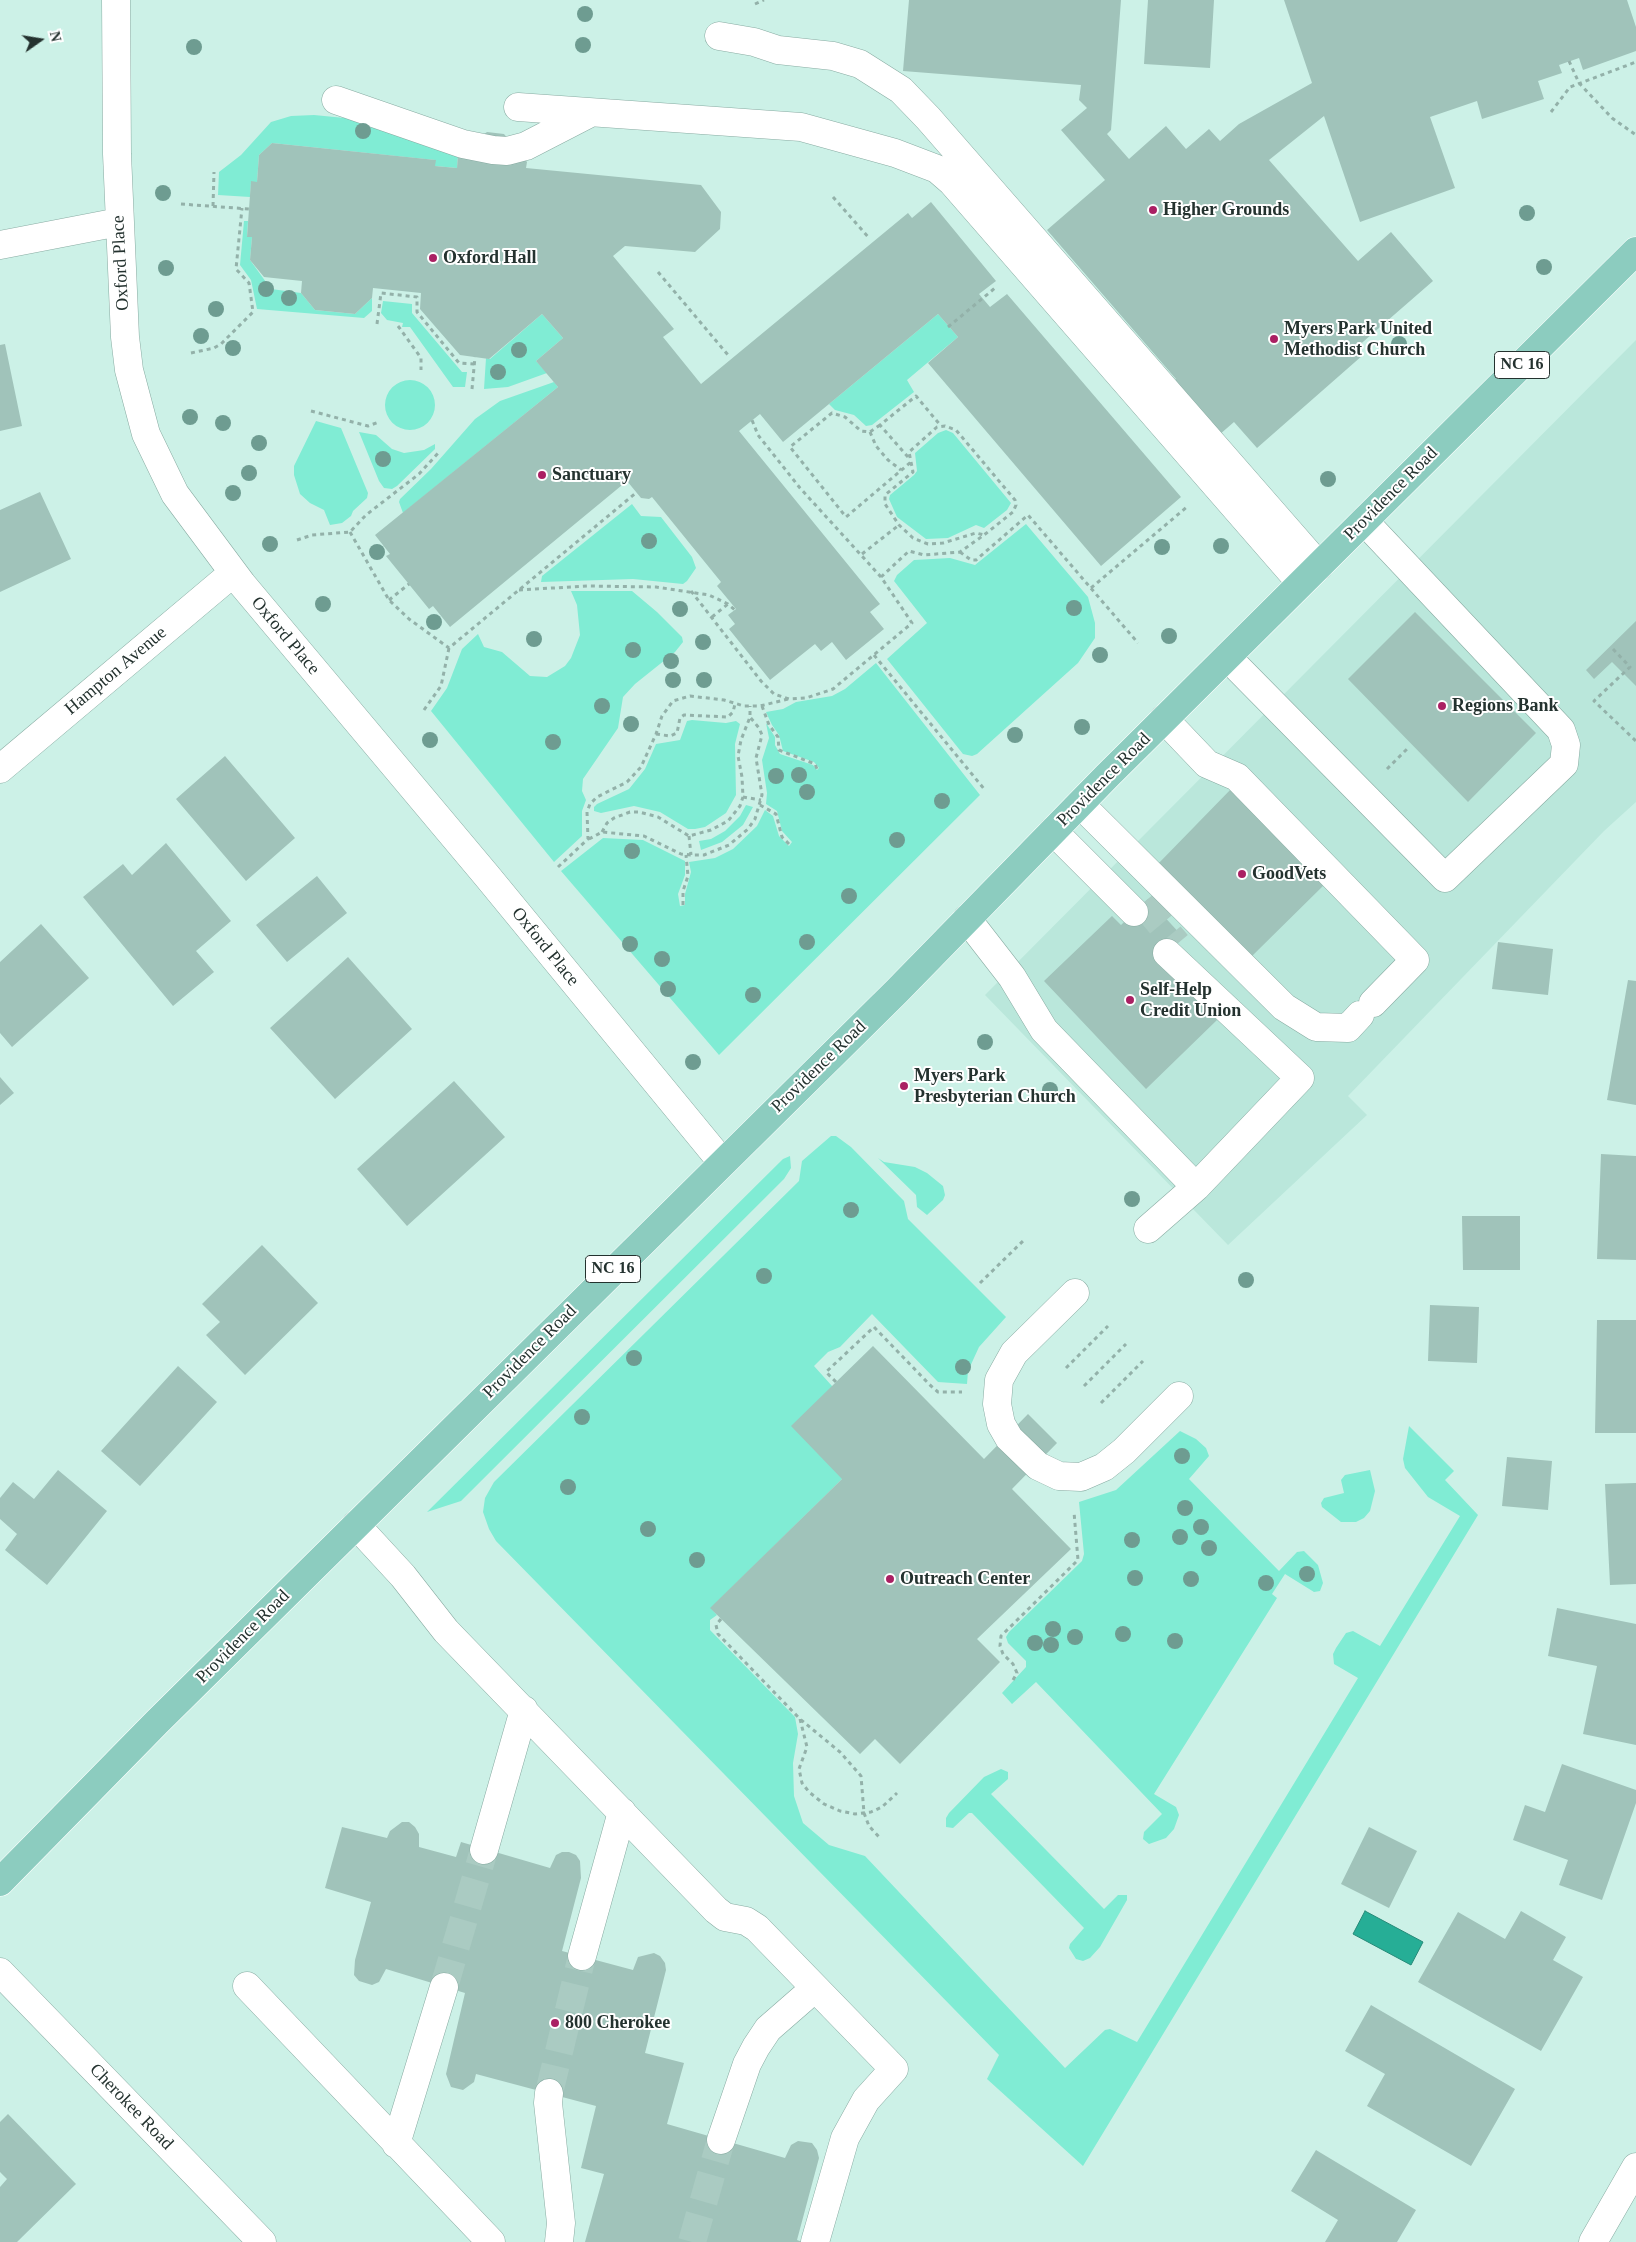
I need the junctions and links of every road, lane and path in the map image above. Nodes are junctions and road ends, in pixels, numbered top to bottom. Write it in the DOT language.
graph roads {
  1 [pos="116,0"];
  2 [pos="764,0"];
  3 [pos="755,4"];
  4 [pos="719,36"];
  5 [pos="1569,61"];
  6 [pos="1636,62"];
  7 [pos="1579,84"];
  8 [pos="336,100"];
  9 [pos="518,107"];
  10 [pos="592,112"];
  11 [pos="1552,112"];
  12 [pos="1636,135"];
  13 [pos="214,172"];
  14 [pos="834,197"];
  15 [pos="181,204"];
  16 [pos="213,206"];
  17 [pos="242,208"];
  18 [pos="249,209"];
  19 [pos="120,222"];
  20 [pos="869,238"];
  21 [pos="0,245"];
  22 [pos="1636,252"];
  23 [pos="658,272"];
  24 [pos="996,288"];
  25 [pos="378,324"];
  26 [pos="398,326"];
  27 [pos="948,326"];
  28 [pos="191,353"];
  29 [pos="728,355"];
  30 [pos="475,357"];
  31 [pos="474,364"];
  32 [pos="421,370"];
  33 [pos="472,389"];
  34 [pos="311,411"];
  35 [pos="752,420"];
  36 [pos="379,422"];
  37 [pos="880,425"];
  38 [pos="941,426"];
  39 [pos="870,432"];
  40 [pos="440,452"];
  41 [pos="909,458"];
  42 [pos="911,462"];
  43 [pos="901,470"];
  44 [pos="1214,483"];
  45 [pos="637,492"];
  46 [pos="1364,521"];
  47 [pos="899,525"];
  48 [pos="350,532"];
  49 [pos="984,535"];
  50 [pos="297,540"];
  51 [pos="960,552"];
  52 [pos="862,554"];
  53 [pos="232,573"];
  54 [pos="1310,574"];
  55 [pos="881,577"];
  56 [pos="409,584"];
  57 [pos="1091,588"];
  58 [pos="519,590"];
  59 [pos="691,591"];
  60 [pos="389,600"];
  61 [pos="728,604"];
  62 [pos="735,610"];
  63 [pos="712,617"];
  64 [pos="1138,643"];
  65 [pos="449,648"];
  66 [pos="1613,649"];
  67 [pos="874,654"];
  68 [pos="1227,657"];
  69 [pos="789,699"];
  70 [pos="735,704"];
  71 [pos="750,706"];
  72 [pos="762,706"];
  73 [pos="424,710"];
  74 [pos="750,717"];
  75 [pos="1164,719"];
  76 [pos="656,734"];
  77 [pos="1636,741"];
  78 [pos="0,769"];
  79 [pos="817,769"];
  80 [pos="986,790"];
  81 [pos="743,797"];
  82 [pos="761,800"];
  83 [pos="1080,804"];
  84 [pos="760,805"];
  85 [pos="1053,831"];
  86 [pos="602,832"];
  87 [pos="689,836"];
  88 [pos="588,840"];
  89 [pos="789,844"];
  90 [pos="688,855"];
  91 [pos="558,867"];
  92 [pos="683,905"];
  93 [pos="1138,908"];
  94 [pos="967,919"];
  95 [pos="1172,948"];
  96 [pos="722,1162"];
  97 [pos="1196,1187"];
  98 [pos="1148,1229"];
  99 [pos="1023,1241"];
  100 [pos="980,1283"];
  101 [pos="1075,1293"];
  102 [pos="1108,1326"];
  103 [pos="1126,1344"];
  104 [pos="1144,1361"];
  105 [pos="1066,1368"];
  106 [pos="836,1382"];
  107 [pos="1084,1386"];
  108 [pos="964,1393"];
  109 [pos="1179,1396"];
  110 [pos="1101,1403"];
  111 [pos="1074,1508"];
  112 [pos="356,1525"];
  113 [pos="721,1619"];
  114 [pos="1012,1680"];
  115 [pos="524,1710"];
  116 [pos="800,1719"];
  117 [pos="897,1793"];
  118 [pos="622,1812"];
  119 [pos="864,1813"];
  120 [pos="880,1838"];
  121 [pos="484,1850"];
  122 [pos="0,1882"];
  123 [pos="582,1956"];
  124 [pos="0,1972"];
  125 [pos="248,1986"];
  126 [pos="444,1987"];
  127 [pos="815,1988"];
  128 [pos="549,2093"];
  129 [pos="721,2140"];
  130 [pos="396,2144"];
  131 [pos="1636,2167"];
  132 [pos="262,2242"];
  133 [pos="492,2242"];
  134 [pos="559,2242"];
  135 [pos="815,2242"];
  136 [pos="1594,2242"];
  1 -- 19 [label="street, Oxford Place"];
  2 -- 3 [label="path"];
  4 -- 54 [label="street"];
  5 -- 7 [label="path"];
  6 -- 7 [label="path"];
  7 -- 11 [label="path"];
  7 -- 12 [label="path"];
  8 -- 10 [label="street"];
  9 -- 10 [label="street"];
  10 -- 44 [label="street"];
  13 -- 16 [label="path"];
  14 -- 20 [label="path"];
  15 -- 16 [label="path"];
  16 -- 17 [label="path"];
  17 -- 18 [label="path"];
  17 -- 28 [label="path"];
  19 -- 21 [label="street"];
  19 -- 53 [label="street, Oxford Place"];
  22 -- 46 [label="main road, Providence Road / NC 16"];
  23 -- 29 [label="path"];
  24 -- 27 [label="path"];
  25 -- 31 [label="path"];
  26 -- 32 [label="path"];
  30 -- 31 [label="path"];
  31 -- 33 [label="path"];
  34 -- 36 [label="path"];
  35 -- 52 [label="path"];
  37 -- 38 [label="path"];
  37 -- 39 [label="path"];
  37 -- 41 [label="path"];
  38 -- 41 [label="path"];
  38 -- 49 [label="path"];
  39 -- 43 [label="path"];
  39 -- 43 [label="path"];
  40 -- 48 [label="path"];
  41 -- 42 [label="path"];
  42 -- 43 [label="path"];
  42 -- 47 [label="path"];
  44 -- 54 [label="street"];
  44 -- 57 [label="path"];
  45 -- 58 [label="path"];
  46 -- 54 [label="main road, Providence Road / NC 16"];
  46 -- 68 [label="street"];
  47 -- 49 [label="path"];
  47 -- 52 [label="path"];
  48 -- 50 [label="path"];
  48 -- 60 [label="path"];
  49 -- 51 [label="path"];
  51 -- 55 [label="path"];
  51 -- 57 [label="path"];
  52 -- 55 [label="path"];
  53 -- 78 [label="street, Hampton Avenue"];
  53 -- 96 [label="street, Oxford Place"];
  54 -- 68 [label="main road, Providence Road / NC 16"];
  55 -- 67 [label="path"];
  56 -- 60 [label="path"];
  57 -- 64 [label="path"];
  58 -- 59 [label="path"];
  58 -- 65 [label="path"];
  59 -- 61 [label="path"];
  59 -- 63 [label="path"];
  60 -- 65 [label="path"];
  61 -- 62 [label="path"];
  61 -- 63 [label="path"];
  63 -- 69 [label="path"];
  65 -- 73 [label="path"];
  66 -- 77 [label="path"];
  67 -- 69 [label="path"];
  67 -- 80 [label="path"];
  68 -- 75 [label="main road, Providence Road / NC 16"];
  69 -- 72 [label="path"];
  70 -- 71 [label="path"];
  70 -- 76 [label="path"];
  70 -- 76 [label="path"];
  71 -- 72 [label="path"];
  71 -- 74 [label="path"];
  72 -- 79 [label="path"];
  74 -- 81 [label="path"];
  74 -- 82 [label="path"];
  75 -- 83 [label="main road, Providence Road / NC 16"];
  75 -- 83 [label="street"];
  76 -- 88 [label="path"];
  81 -- 82 [label="path"];
  81 -- 87 [label="path"];
  82 -- 84 [label="path"];
  83 -- 85 [label="main road, Providence Road / NC 16"];
  84 -- 89 [label="path"];
  84 -- 90 [label="path"];
  85 -- 93 [label="street"];
  85 -- 94 [label="main road, Providence Road / NC 16"];
  86 -- 87 [label="path"];
  86 -- 88 [label="path"];
  86 -- 90 [label="path"];
  87 -- 90 [label="path"];
  88 -- 91 [label="path"];
  90 -- 92 [label="path"];
  94 -- 96 [label="main road, Providence Road / NC 16"];
  94 -- 97 [label="street"];
  95 -- 97 [label="street"];
  96 -- 112 [label="main road, Providence Road / NC 16"];
  97 -- 98 [label="street"];
  99 -- 100 [label="path"];
  101 -- 109 [label="street"];
  102 -- 105 [label="path"];
  103 -- 107 [label="path"];
  104 -- 110 [label="path"];
  106 -- 108 [label="path"];
  111 -- 114 [label="path"];
  112 -- 115 [label="street"];
  112 -- 122 [label="main road, Providence Road / NC 16"];
  113 -- 116 [label="path"];
  115 -- 118 [label="street"];
  115 -- 121 [label="street"];
  116 -- 119 [label="path"];
  116 -- 119 [label="path"];
  117 -- 119 [label="path"];
  118 -- 123 [label="street"];
  118 -- 127 [label="street"];
  119 -- 120 [label="path"];
  124 -- 132 [label="street, Cherokee Road"];
  125 -- 130 [label="street"];
  126 -- 130 [label="street"];
  127 -- 129 [label="street"];
  127 -- 135 [label="street"];
  128 -- 134 [label="street"];
  130 -- 133 [label="street"];
  131 -- 136 [label="street"];
}
